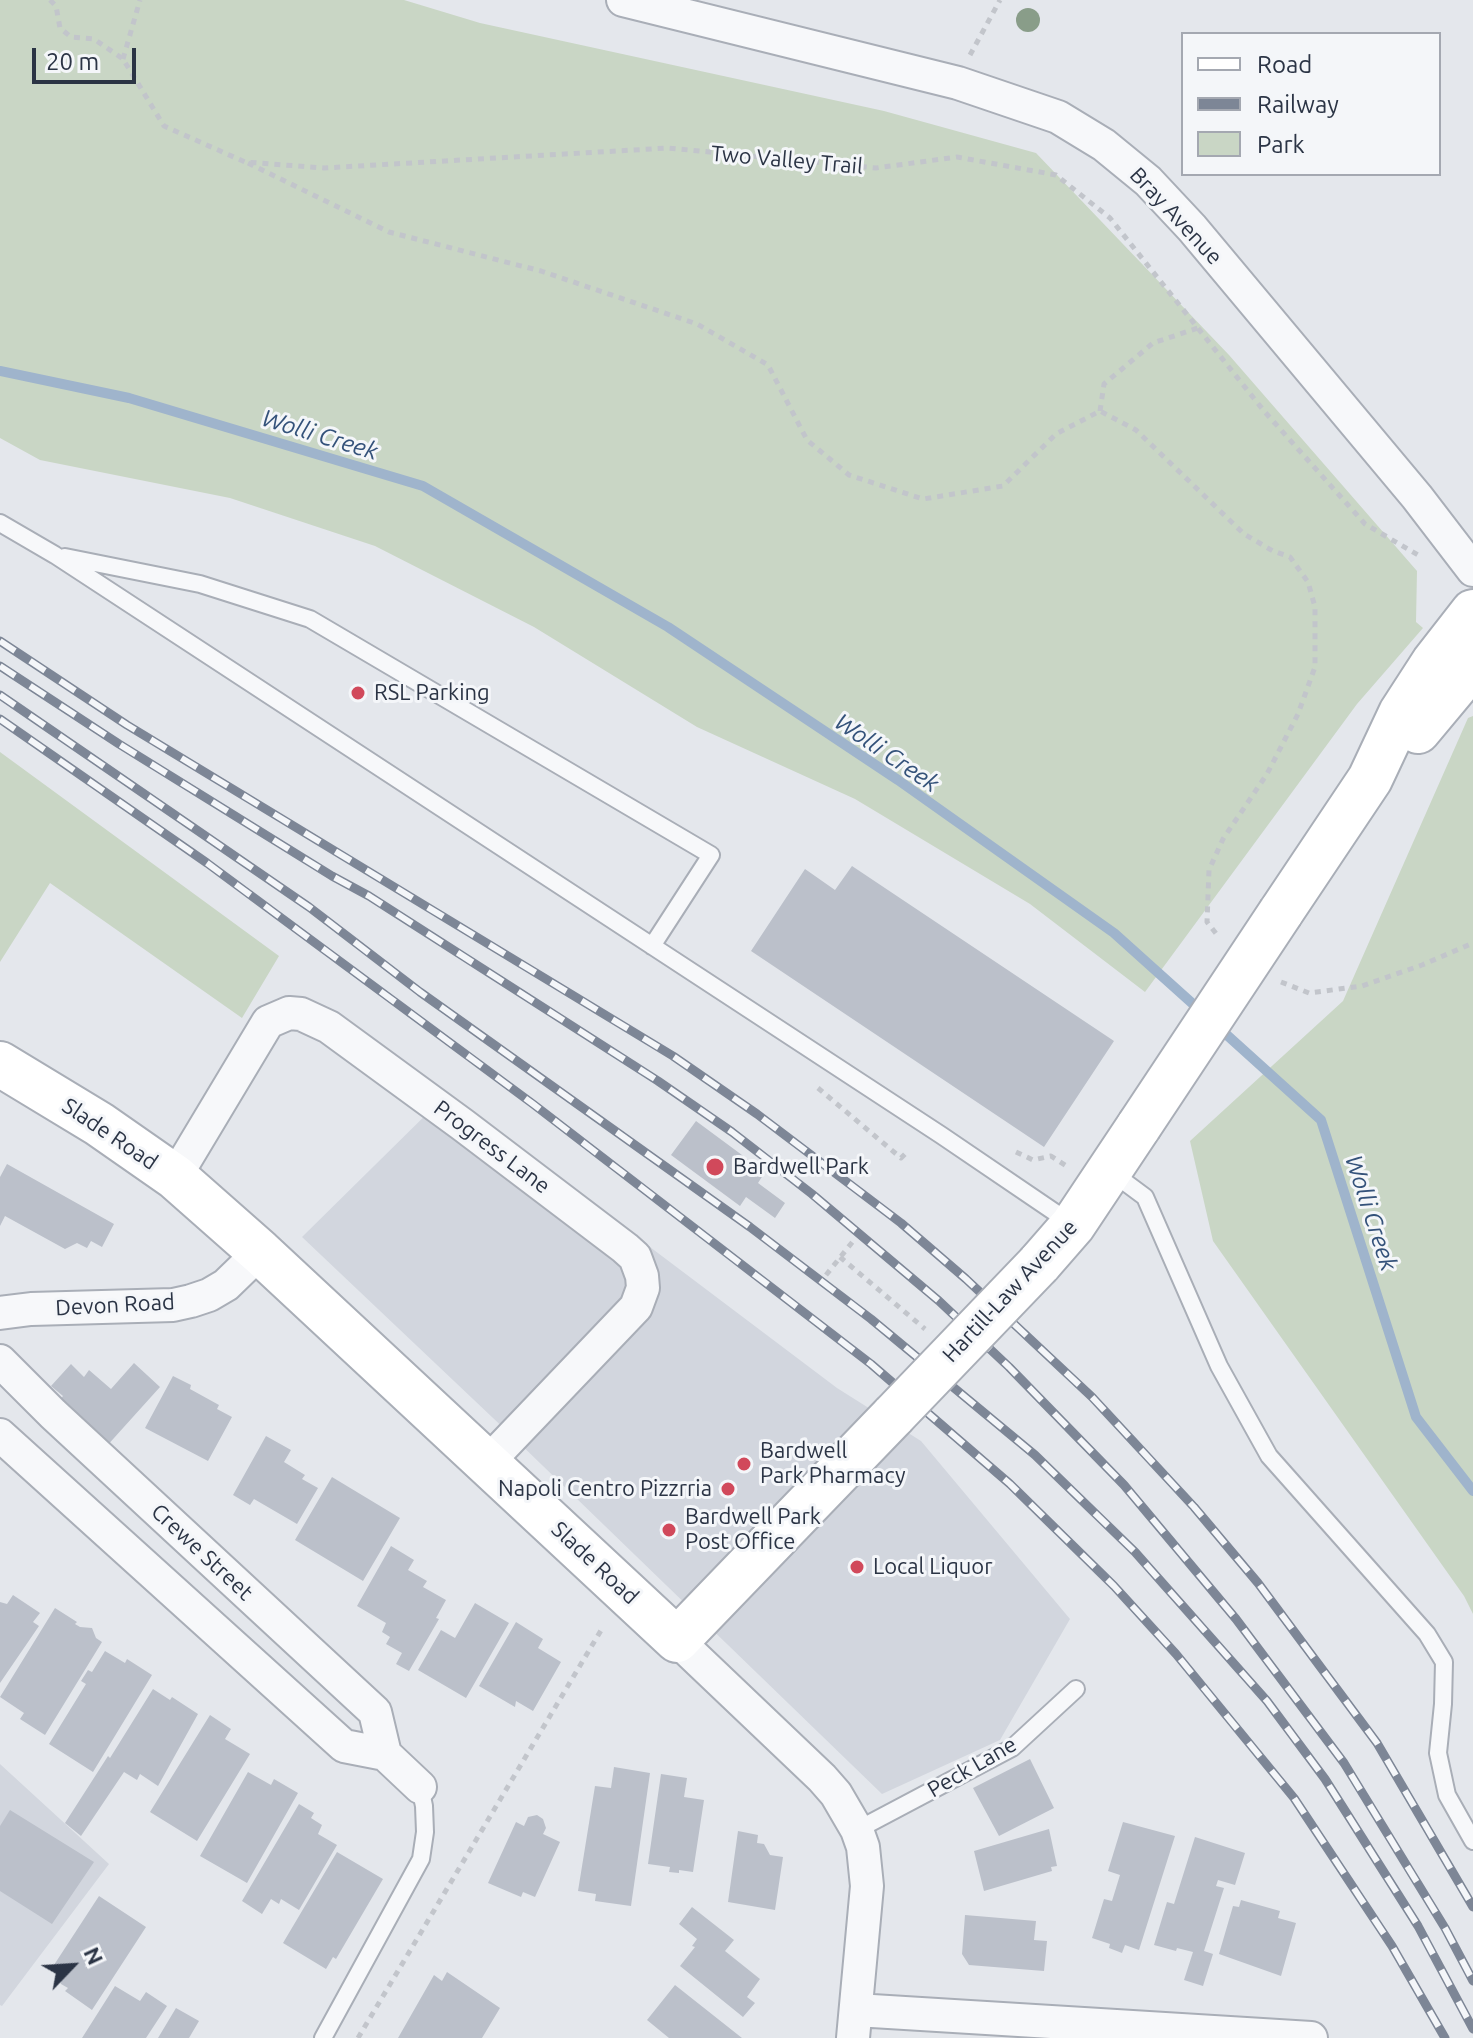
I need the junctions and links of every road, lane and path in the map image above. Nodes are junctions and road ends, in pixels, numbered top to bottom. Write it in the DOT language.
graph roads {
  1 [pos="50,0"];
  2 [pos="140,0"];
  3 [pos="623,0"];
  4 [pos="1000,0"];
  5 [pos="969,58"];
  6 [pos="123,59"];
  7 [pos="245,162"];
  8 [pos="1198,328"];
  9 [pos="1100,411"];
  10 [pos="0,523"];
  11 [pos="55,555"];
  12 [pos="1430,563"];
  13 [pos="1473,570"];
  14 [pos="1473,612"];
  15 [pos="1473,665"];
  16 [pos="1371,778"];
  17 [pos="1222,939"];
  18 [pos="1473,943"];
  19 [pos="652,946"];
  20 [pos="1277,980"];
  21 [pos="0,1064"];
  22 [pos="817,1087"];
  23 [pos="1006,1147"];
  24 [pos="909,1150"];
  25 [pos="1110,1171"];
  26 [pos="175,1177"];
  27 [pos="1066,1177"];
  28 [pos="1073,1225"];
  29 [pos="854,1240"];
  30 [pos="260,1252"];
  31 [pos="840,1257"];
  32 [pos="826,1275"];
  33 [pos="0,1313"];
  34 [pos="933,1337"];
  35 [pos="0,1361"];
  36 [pos="0,1435"];
  37 [pos="487,1463"];
  38 [pos="603,1627"];
  39 [pos="677,1640"];
  40 [pos="1076,1689"];
  41 [pos="385,1754"];
  42 [pos="420,1787"];
  43 [pos="857,1830"];
  44 [pos="1473,1841"];
  45 [pos="854,2024"];
  46 [pos="323,2038"];
  47 [pos="358,2038"];
  48 [pos="1311,2038"];
  1 -- 6 [label="path, Two Valley Trail"];
  2 -- 6 [label="path"];
  3 -- 13 [label="street, Bray Avenue"];
  4 -- 5 [label="path"];
  6 -- 7 [label="path, Two Valley Trail"];
  7 -- 8 [label="path, Two Valley Trail"];
  7 -- 9 [label="path"];
  8 -- 9 [label="path"];
  8 -- 12 [label="path, Two Valley Trail"];
  9 -- 17 [label="path"];
  10 -- 11 [label="lane"];
  11 -- 19 [label="lane"];
  11 -- 19 [label="lane"];
  14 -- 16 [label="main road, Hartill-Law Avenue"];
  15 -- 16 [label="main road, Hartill-Law Avenue"];
  16 -- 25 [label="main road, Hartill-Law Avenue, bridge"];
  18 -- 20 [label="path"];
  19 -- 28 [label="lane"];
  21 -- 26 [label="main road, Slade Road"];
  22 -- 24 [label="path"];
  23 -- 27 [label="path"];
  25 -- 28 [label="main road, Hartill-Law Avenue"];
  25 -- 44 [label="lane"];
  26 -- 30 [label="main road, Slade Road"];
  26 -- 37 [label="street, Progress Lane"];
  28 -- 39 [label="main road, Hartill-Law Avenue, bridge"];
  29 -- 31 [label="path"];
  30 -- 33 [label="street, Devon Road"];
  30 -- 37 [label="main road, Slade Road"];
  31 -- 32 [label="path"];
  31 -- 34 [label="path"];
  35 -- 41 [label="street, Crewe Street"];
  36 -- 41 [label="street"];
  37 -- 39 [label="main road, Slade Road"];
  38 -- 47 [label="path"];
  39 -- 43 [label="street, Slade Road"];
  40 -- 43 [label="lane, Peck Lane"];
  41 -- 42 [label="street"];
  42 -- 46 [label="lane"];
  43 -- 45 [label="street, Slade Road"];
  45 -- 48 [label="street"];
}
